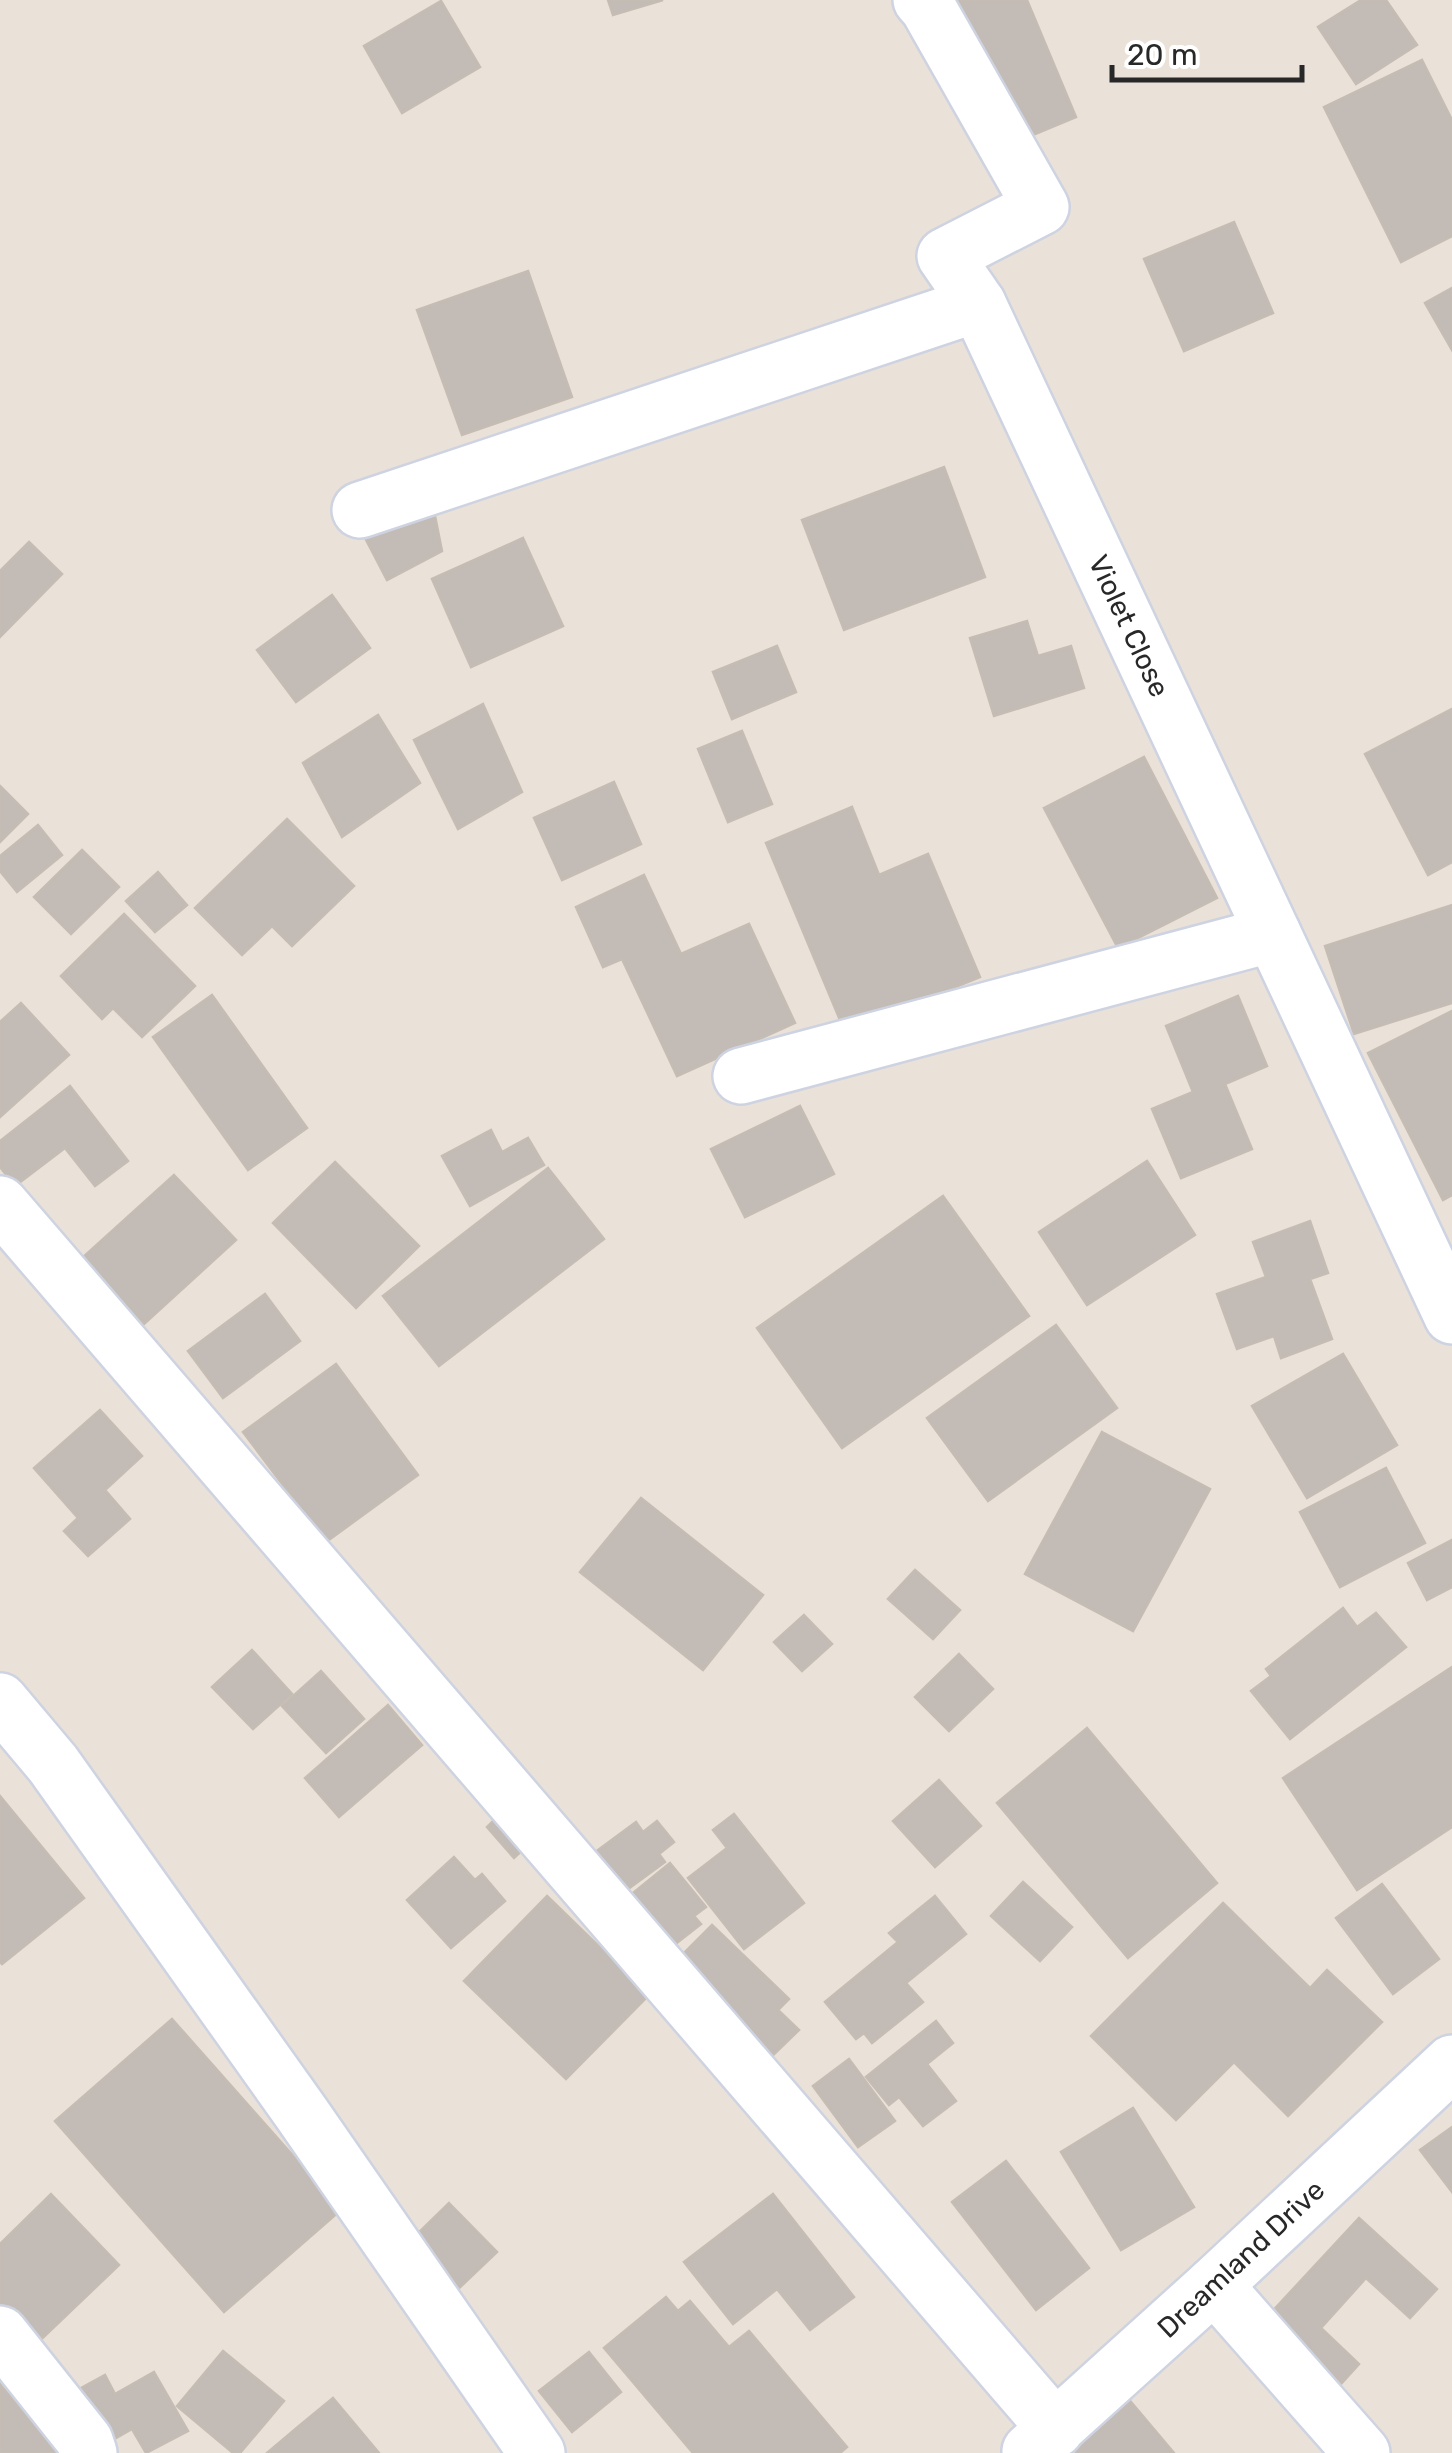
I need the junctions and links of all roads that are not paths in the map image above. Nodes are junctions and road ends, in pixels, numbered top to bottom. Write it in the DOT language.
graph roads {
  1 [pos="921,0"];
  2 [pos="978,304"];
  3 [pos="360,510"];
  4 [pos="1273,934"];
  5 [pos="741,1076"];
  6 [pos="0,1204"];
  7 [pos="1452,1316"];
  8 [pos="0,1700"];
  9 [pos="1452,2063"];
  10 [pos="1214,2284"];
  11 [pos="0,2334"];
  12 [pos="1042,2441"];
  13 [pos="90,2453"];
  14 [pos="537,2453"];
  15 [pos="1362,2453"];
  1 -- 2 [label="street, Violet Close"];
  2 -- 3 [label="street"];
  2 -- 4 [label="street, Violet Close"];
  4 -- 5 [label="street"];
  4 -- 7 [label="street, Violet Close"];
  6 -- 12 [label="street"];
  8 -- 14 [label="street"];
  9 -- 10 [label="street, Dreamland Drive"];
  10 -- 12 [label="street, Dreamland Drive"];
  10 -- 15 [label="street"];
  11 -- 13 [label="street"];
}
